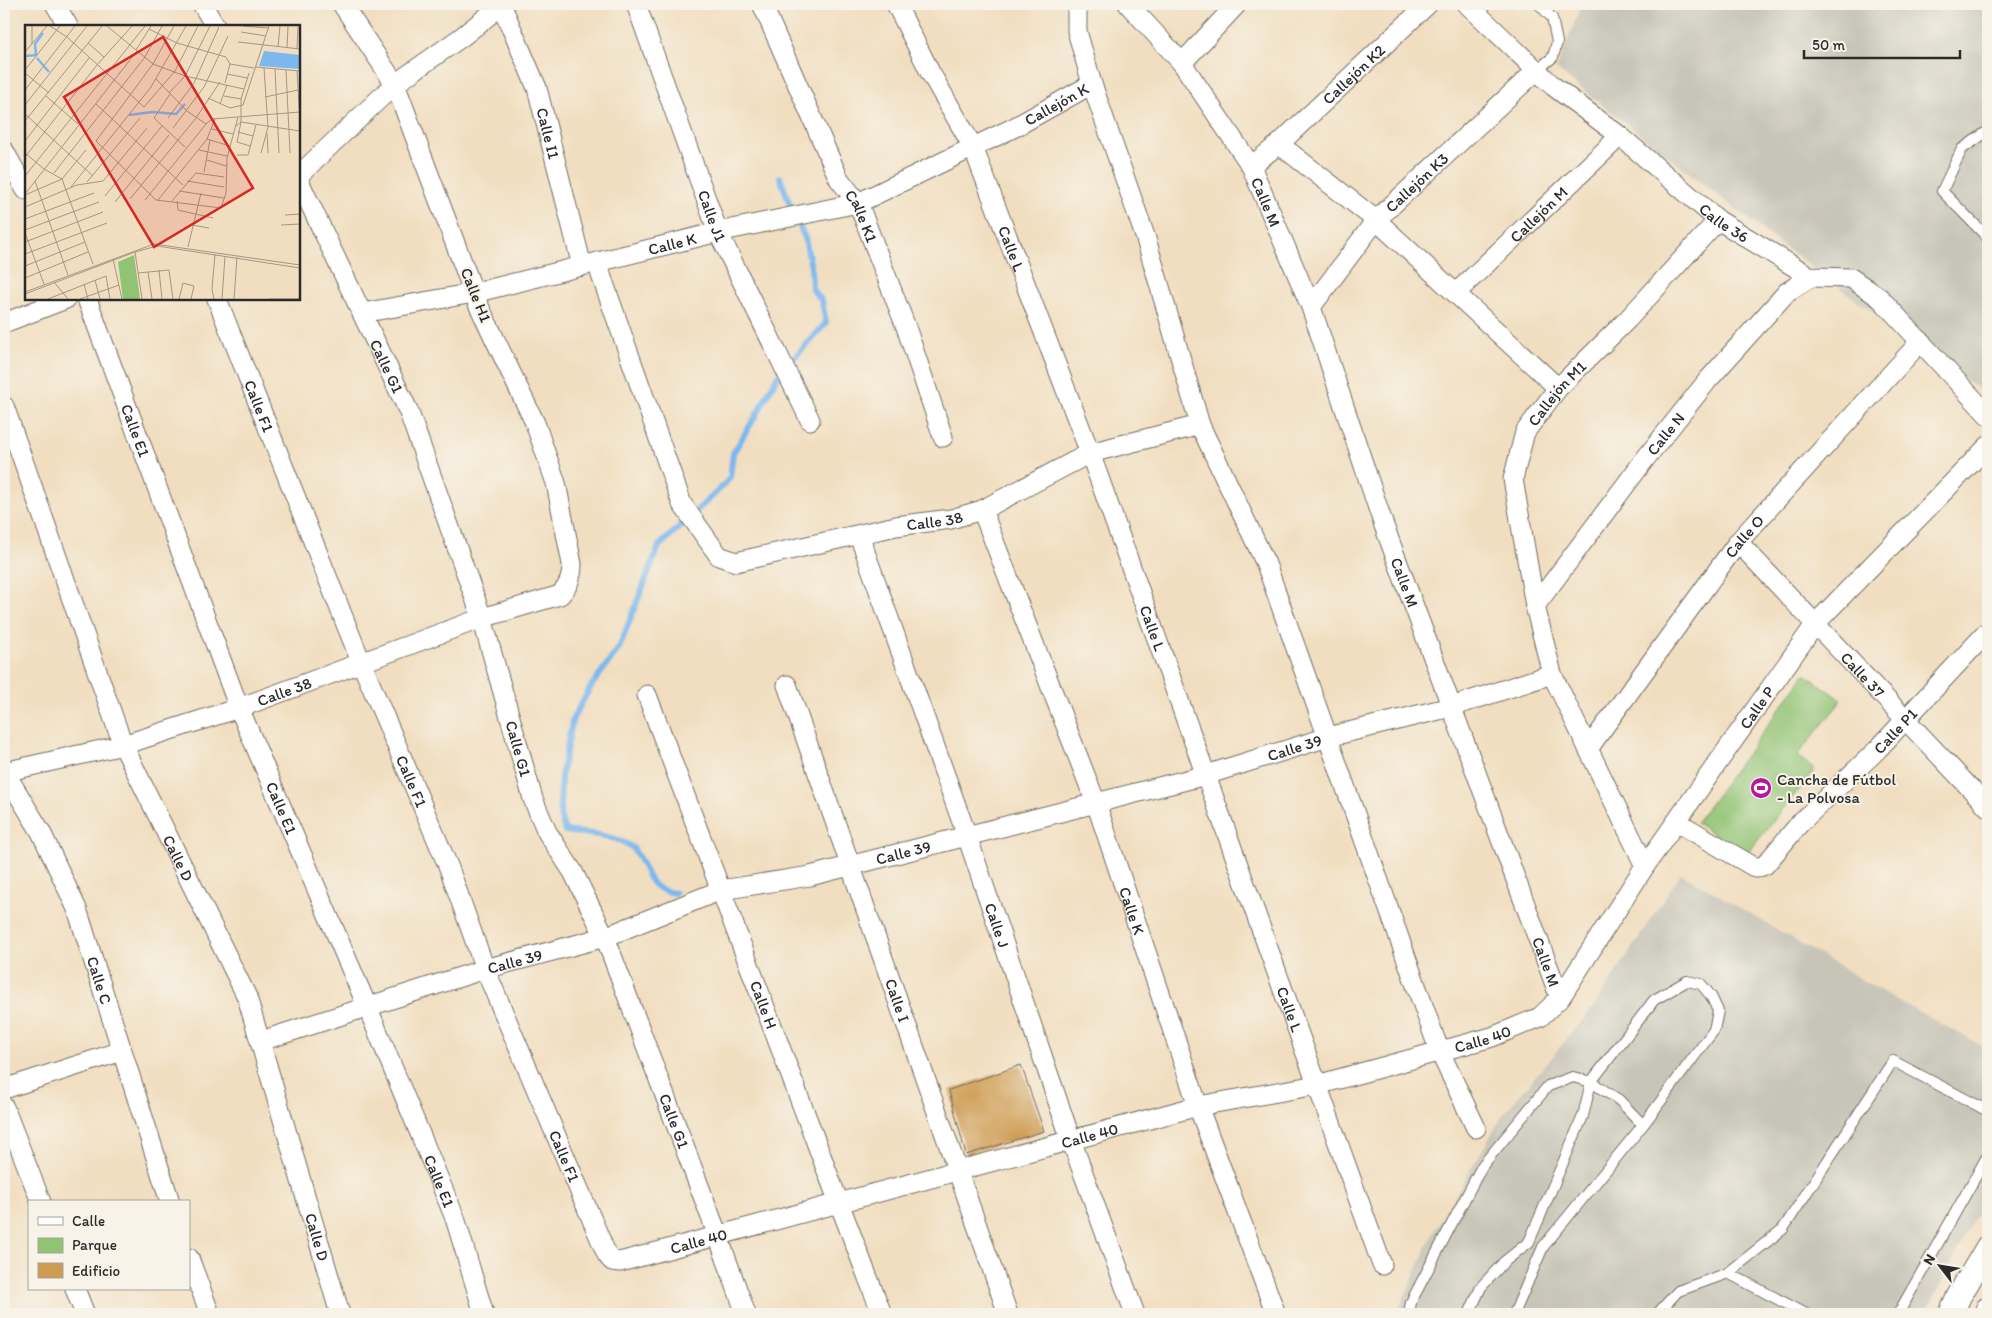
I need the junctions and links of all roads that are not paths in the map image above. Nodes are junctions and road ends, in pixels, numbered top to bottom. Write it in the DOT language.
graph roads {
  1 [pos="55,4"];
  2 [pos="202,4"];
  3 [pos="342,4"];
  4 [pos="502,4"];
  5 [pos="636,4"];
  6 [pos="762,4"];
  7 [pos="896,4"];
  8 [pos="1077,4"];
  9 [pos="1128,4"];
  10 [pos="1237,4"];
  11 [pos="1428,4"];
  12 [pos="1467,4"];
  13 [pos="1539,4"];
  14 [pos="67,25"];
  15 [pos="214,25"];
  16 [pos="1182,63"];
  17 [pos="1536,71"];
  18 [pos="395,84"];
  19 [pos="1092,84"];
  20 [pos="1988,131"];
  21 [pos="1620,136"];
  22 [pos="1280,144"];
  23 [pos="973,147"];
  24 [pos="4,151"];
  25 [pos="1251,166"];
  26 [pos="300,174"];
  27 [pos="300,183"];
  28 [pos="25,188"];
  29 [pos="858,203"];
  30 [pos="1376,220"];
  31 [pos="1718,220"];
  32 [pos="718,232"];
  33 [pos="1988,238"];
  34 [pos="590,264"];
  35 [pos="1811,277"];
  36 [pos="1456,293"];
  37 [pos="474,294"];
  38 [pos="63,300"];
  39 [pos="87,300"];
  40 [pos="217,300"];
  41 [pos="1311,307"];
  42 [pos="362,313"];
  43 [pos="4,323"];
  44 [pos="1921,341"];
  45 [pos="1558,388"];
  46 [pos="4,406"];
  47 [pos="1988,415"];
  48 [pos="810,420"];
  49 [pos="1200,425"];
  50 [pos="943,437"];
  51 [pos="1988,446"];
  52 [pos="1090,453"];
  53 [pos="682,504"];
  54 [pos="982,510"];
  55 [pos="859,535"];
  56 [pos="1738,542"];
  57 [pos="560,595"];
  58 [pos="1536,606"];
  59 [pos="482,618"];
  60 [pos="1816,623"];
  61 [pos="1988,631"];
  62 [pos="361,662"];
  63 [pos="1552,674"];
  64 [pos="787,685"];
  65 [pos="647,696"];
  66 [pos="1451,707"];
  67 [pos="239,708"];
  68 [pos="1905,718"];
  69 [pos="1328,738"];
  70 [pos="123,745"];
  71 [pos="1588,749"];
  72 [pos="4,772"];
  73 [pos="1206,775"];
  74 [pos="1096,803"];
  75 [pos="1988,807"];
  76 [pos="1677,822"];
  77 [pos="967,836"];
  78 [pos="850,866"];
  79 [pos="1645,866"];
  80 [pos="721,890"];
  81 [pos="605,937"];
  82 [pos="485,969"];
  83 [pos="1560,998"];
  84 [pos="367,1006"];
  85 [pos="261,1041"];
  86 [pos="1439,1050"];
  87 [pos="122,1052"];
  88 [pos="1591,1082"];
  89 [pos="1317,1085"];
  90 [pos="4,1089"];
  91 [pos="1198,1106"];
  92 [pos="4,1107"];
  93 [pos="1988,1111"];
  94 [pos="1643,1125"];
  95 [pos="1476,1128"];
  96 [pos="1071,1140"];
  97 [pos="1988,1155"];
  98 [pos="956,1172"];
  99 [pos="40,1200"];
  100 [pos="169,1200"];
  101 [pos="839,1204"];
  102 [pos="718,1236"];
  103 [pos="1988,1247"];
  104 [pos="190,1261"];
  105 [pos="612,1261"];
  106 [pos="1382,1264"];
  107 [pos="1728,1273"];
  108 [pos="75,1290"];
  109 [pos="1988,1309"];
  110 [pos="85,1314"];
  111 [pos="210,1314"];
  112 [pos="340,1314"];
  113 [pos="481,1314"];
  114 [pos="746,1314"];
  115 [pos="882,1314"];
  116 [pos="1008,1314"];
  117 [pos="1136,1314"];
  118 [pos="1276,1314"];
  119 [pos="1409,1314"];
  120 [pos="1469,1314"];
  121 [pos="1514,1314"];
  122 [pos="1657,1314"];
  123 [pos="1806,1314"];
  124 [pos="1898,1314"];
  125 [pos="1951,1314"];
  126 [pos="1986,1314"];
  1 -- 14 [label="street"];
  2 -- 15 [label="street"];
  3 -- 18 [label="street, Calle H1"];
  4 -- 18 [label="street"];
  4 -- 34 [label="street, Calle I1"];
  5 -- 32 [label="street, Calle J1"];
  6 -- 29 [label="street, Calle K1"];
  7 -- 23 [label="street, Calle L"];
  8 -- 19 [label="street, Callejón K"];
  9 -- 16 [label="street, Calle M"];
  10 -- 16 [label="street"];
  11 -- 22 [label="street, Callejón K2"];
  12 -- 17 [label="street, Calle 36"];
  13 -- 17 [label="lane"];
  16 -- 25 [label="street, Calle M"];
  17 -- 21 [label="street, Calle 36"];
  17 -- 30 [label="street, Callejón K3"];
  18 -- 26 [label="street"];
  18 -- 37 [label="street, Calle H1"];
  19 -- 23 [label="street, Callejón K"];
  19 -- 49 [label="street"];
  20 -- 33 [label="lane"];
  21 -- 31 [label="street, Calle 36"];
  21 -- 36 [label="street, Callejón M"];
  22 -- 25 [label="street, Calle M"];
  22 -- 30 [label="street"];
  23 -- 29 [label="street, Calle K"];
  23 -- 52 [label="street, Calle L"];
  24 -- 28 [label="street"];
  25 -- 41 [label="street, Calle M"];
  27 -- 42 [label="street, Calle G1"];
  29 -- 32 [label="street, Calle K"];
  29 -- 50 [label="street, Calle K1"];
  30 -- 36 [label="street"];
  30 -- 41 [label="street, Callejón K3"];
  31 -- 35 [label="street, Calle 36"];
  31 -- 45 [label="street, Callejón M1"];
  32 -- 34 [label="street, Calle K"];
  32 -- 48 [label="street, Calle J1"];
  34 -- 37 [label="street, Calle K"];
  34 -- 53 [label="street, Calle I1"];
  35 -- 44 [label="street"];
  35 -- 58 [label="street, Calle N"];
  36 -- 45 [label="street"];
  37 -- 42 [label="street, Calle K"];
  37 -- 57 [label="street, Calle H1"];
  38 -- 43 [label="street"];
  39 -- 67 [label="street, Calle E1"];
  40 -- 62 [label="street, Calle F1"];
  41 -- 66 [label="street, Calle M"];
  42 -- 59 [label="street, Calle G1"];
  44 -- 47 [label="street"];
  44 -- 56 [label="street, Calle O"];
  45 -- 58 [label="street, Callejón M1"];
  46 -- 70 [label="street, Calle D"];
  49 -- 52 [label="street, Calle 38"];
  49 -- 69 [label="street"];
  51 -- 60 [label="street, Calle P"];
  52 -- 54 [label="street, Calle 38"];
  52 -- 73 [label="street, Calle L"];
  53 -- 55 [label="street, Calle 38"];
  54 -- 55 [label="street, Calle 38"];
  54 -- 74 [label="street, Calle K"];
  55 -- 77 [label="street, Calle J"];
  56 -- 60 [label="street, Calle 37"];
  56 -- 71 [label="street, Calle O"];
  57 -- 59 [label="street, Calle 38"];
  58 -- 63 [label="street, Callejón M1"];
  59 -- 62 [label="street, Calle 38"];
  59 -- 81 [label="street, Calle G1"];
  60 -- 68 [label="street, Calle 37"];
  60 -- 76 [label="street, Calle P"];
  61 -- 68 [label="street, Calle P1"];
  62 -- 67 [label="street, Calle 38"];
  62 -- 82 [label="street, Calle F1"];
  63 -- 66 [label="street, Calle 39"];
  63 -- 71 [label="street, Callejón M1"];
  64 -- 78 [label="street, Calle I"];
  65 -- 80 [label="street, Calle H"];
  66 -- 69 [label="street, Calle 39"];
  66 -- 83 [label="street, Calle M"];
  67 -- 70 [label="street, Calle 38"];
  67 -- 84 [label="street, Calle E1"];
  68 -- 75 [label="street, Calle 37"];
  68 -- 76 [label="street, Calle P1"];
  69 -- 73 [label="street, Calle 39"];
  69 -- 86 [label="street"];
  70 -- 72 [label="street, Calle 38"];
  70 -- 85 [label="street, Calle D"];
  71 -- 79 [label="street, Callejón M1"];
  72 -- 87 [label="street, Calle C"];
  73 -- 74 [label="street, Calle 39"];
  73 -- 89 [label="street, Calle L"];
  74 -- 77 [label="street, Calle 39"];
  74 -- 91 [label="street, Calle K"];
  76 -- 79 [label="street, Calle P"];
  77 -- 78 [label="street, Calle 39"];
  77 -- 96 [label="street, Calle J"];
  78 -- 80 [label="street, Calle 39"];
  78 -- 98 [label="street, Calle I"];
  79 -- 83 [label="street, Calle P"];
  80 -- 81 [label="street, Calle 39"];
  80 -- 101 [label="street, Calle H"];
  81 -- 82 [label="street, Calle 39"];
  81 -- 102 [label="street, Calle G1"];
  82 -- 84 [label="street, Calle 39"];
  82 -- 105 [label="street, Calle F1"];
  83 -- 86 [label="street, Calle 40"];
  84 -- 85 [label="street, Calle 39"];
  84 -- 113 [label="street, Calle E1"];
  85 -- 112 [label="street, Calle D"];
  86 -- 89 [label="street, Calle 40"];
  86 -- 95 [label="street"];
  87 -- 90 [label="street"];
  87 -- 100 [label="street, Calle C"];
  88 -- 94 [label="lane"];
  88 -- 94 [label="lane"];
  88 -- 119 [label="lane"];
  88 -- 120 [label="lane"];
  89 -- 91 [label="street, Calle 40"];
  89 -- 106 [label="street, Calle L"];
  91 -- 96 [label="street, Calle 40"];
  91 -- 118 [label="street, Calle K"];
  92 -- 99 [label="street"];
  93 -- 107 [label="lane"];
  94 -- 121 [label="lane"];
  96 -- 98 [label="street, Calle 40"];
  96 -- 117 [label="street, Calle J"];
  97 -- 124 [label="lane"];
  98 -- 101 [label="street, Calle 40"];
  98 -- 116 [label="street, Calle I"];
  101 -- 102 [label="street, Calle 40"];
  101 -- 115 [label="street, Calle H"];
  102 -- 105 [label="street, Calle 40"];
  102 -- 114 [label="street, Calle G1"];
  103 -- 125 [label="street"];
  104 -- 111 [label="street"];
  107 -- 122 [label="lane"];
  107 -- 123 [label="lane"];
  108 -- 110 [label="street"];
  109 -- 126 [label="street"];
}
